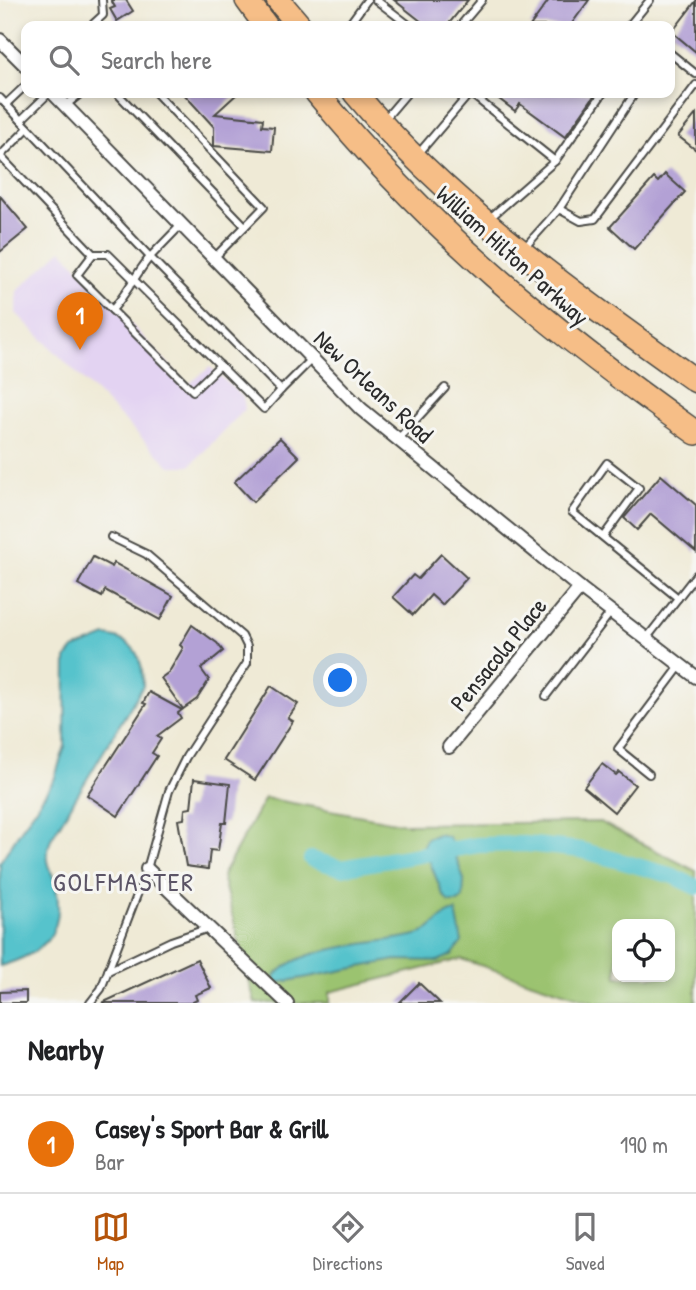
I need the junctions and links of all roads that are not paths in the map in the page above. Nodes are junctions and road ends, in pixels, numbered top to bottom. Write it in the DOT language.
graph roads {
  1 [pos="102,0"];
  2 [pos="247,0"];
  3 [pos="367,0"];
  4 [pos="376,0"];
  5 [pos="482,0"];
  6 [pos="650,0"];
  7 [pos="279,1"];
  8 [pos="96,21"];
  9 [pos="262,21"];
  10 [pos="296,21"];
  11 [pos="352,21"];
  12 [pos="403,21"];
  13 [pos="464,21"];
  14 [pos="633,21"];
  15 [pos="0,40"];
  16 [pos="675,57"];
  17 [pos="21,61"];
  18 [pos="696,74"];
  19 [pos="696,85"];
  20 [pos="21,90"];
  21 [pos="0,98"];
  22 [pos="45,98"];
  23 [pos="56,98"];
  24 [pos="75,98"];
  25 [pos="122,98"];
  26 [pos="161,98"];
  27 [pos="321,98"];
  28 [pos="360,98"];
  29 [pos="403,98"];
  30 [pos="466,98"];
  31 [pos="476,98"];
  32 [pos="599,98"];
  33 [pos="632,98"];
  34 [pos="6,104"];
  35 [pos="65,106"];
  36 [pos="21,120"];
  37 [pos="383,122"];
  38 [pos="28,128"];
  39 [pos="0,156"];
  40 [pos="416,157"];
  41 [pos="555,161"];
  42 [pos="559,209"];
  43 [pos="486,221"];
  44 [pos="181,225"];
  45 [pos="245,226"];
  46 [pos="521,251"];
  47 [pos="93,254"];
  48 [pos="150,257"];
  49 [pos="214,258"];
  50 [pos="481,267"];
  51 [pos="132,278"];
  52 [pos="112,310"];
  53 [pos="312,359"];
  54 [pos="220,365"];
  55 [pos="696,381"];
  56 [pos="445,388"];
  57 [pos="282,390"];
  58 [pos="696,433"];
  59 [pos="398,439"];
  60 [pos="111,537"];
  61 [pos="603,537"];
  62 [pos="696,575"];
  63 [pos="580,588"];
  64 [pos="678,598"];
  65 [pos="611,612"];
  66 [pos="646,639"];
  67 [pos="681,665"];
  68 [pos="696,677"];
  69 [pos="545,696"];
  70 [pos="449,747"];
  71 [pos="649,774"];
  72 [pos="147,869"];
  73 [pos="209,928"];
  74 [pos="108,971"];
  75 [pos="90,1003"];
  76 [pos="287,1003"];
  1 -- 8 [label="lane"];
  2 -- 9 [label="highway"];
  3 -- 11 [label="lane"];
  4 -- 12 [label="lane"];
  5 -- 13 [label="lane"];
  6 -- 14 [label="lane"];
  7 -- 10 [label="highway"];
  15 -- 17 [label="street"];
  16 -- 18 [label="lane"];
  19 -- 42 [label="lane"];
  20 -- 34 [label="lane"];
  21 -- 34 [label="lane"];
  22 -- 36 [label="lane"];
  23 -- 35 [label="street, New Orleans Road"];
  24 -- 35 [label="lane"];
  25 -- 45 [label="lane"];
  26 -- 45 [label="lane"];
  27 -- 50 [label="highway, William Hilton Parkway"];
  28 -- 37 [label="highway, William Hilton Parkway"];
  29 -- 37 [label="lane"];
  30 -- 40 [label="lane"];
  31 -- 41 [label="lane"];
  32 -- 41 [label="lane"];
  33 -- 42 [label="lane"];
  34 -- 36 [label="lane"];
  35 -- 44 [label="street, New Orleans Road"];
  36 -- 38 [label="lane"];
  37 -- 40 [label="highway, William Hilton Parkway"];
  38 -- 39 [label="lane"];
  38 -- 48 [label="lane"];
  39 -- 47 [label="lane"];
  40 -- 43 [label="highway, William Hilton Parkway"];
  41 -- 43 [label="lane"];
  42 -- 46 [label="lane"];
  43 -- 46 [label="highway, William Hilton Parkway"];
  44 -- 48 [label="lane"];
  44 -- 49 [label="street, New Orleans Road"];
  45 -- 49 [label="lane"];
  46 -- 50 [label="highway"];
  46 -- 55 [label="highway, William Hilton Parkway"];
  47 -- 51 [label="lane"];
  47 -- 52 [label="lane"];
  48 -- 51 [label="lane"];
  48 -- 57 [label="lane"];
  49 -- 53 [label="street, New Orleans Road"];
  50 -- 58 [label="highway, William Hilton Parkway"];
  51 -- 52 [label="lane"];
  51 -- 54 [label="lane"];
  52 -- 54 [label="lane"];
  53 -- 57 [label="lane"];
  53 -- 59 [label="street, New Orleans Road"];
  54 -- 57 [label="lane"];
  56 -- 59 [label="lane"];
  59 -- 63 [label="street, New Orleans Road"];
  60 -- 72 [label="lane"];
  61 -- 61 [label="lane"];
  61 -- 64 [label="lane"];
  62 -- 64 [label="lane"];
  63 -- 65 [label="street, New Orleans Road"];
  63 -- 70 [label="street, Pensacola Place"];
  64 -- 66 [label="lane"];
  65 -- 66 [label="street, New Orleans Road"];
  65 -- 69 [label="lane"];
  66 -- 67 [label="street, New Orleans Road"];
  67 -- 68 [label="street, New Orleans Road"];
  67 -- 71 [label="lane"];
  72 -- 73 [label="street"];
  72 -- 74 [label="lane"];
  73 -- 74 [label="lane"];
  73 -- 76 [label="street"];
  74 -- 75 [label="lane"];
}
